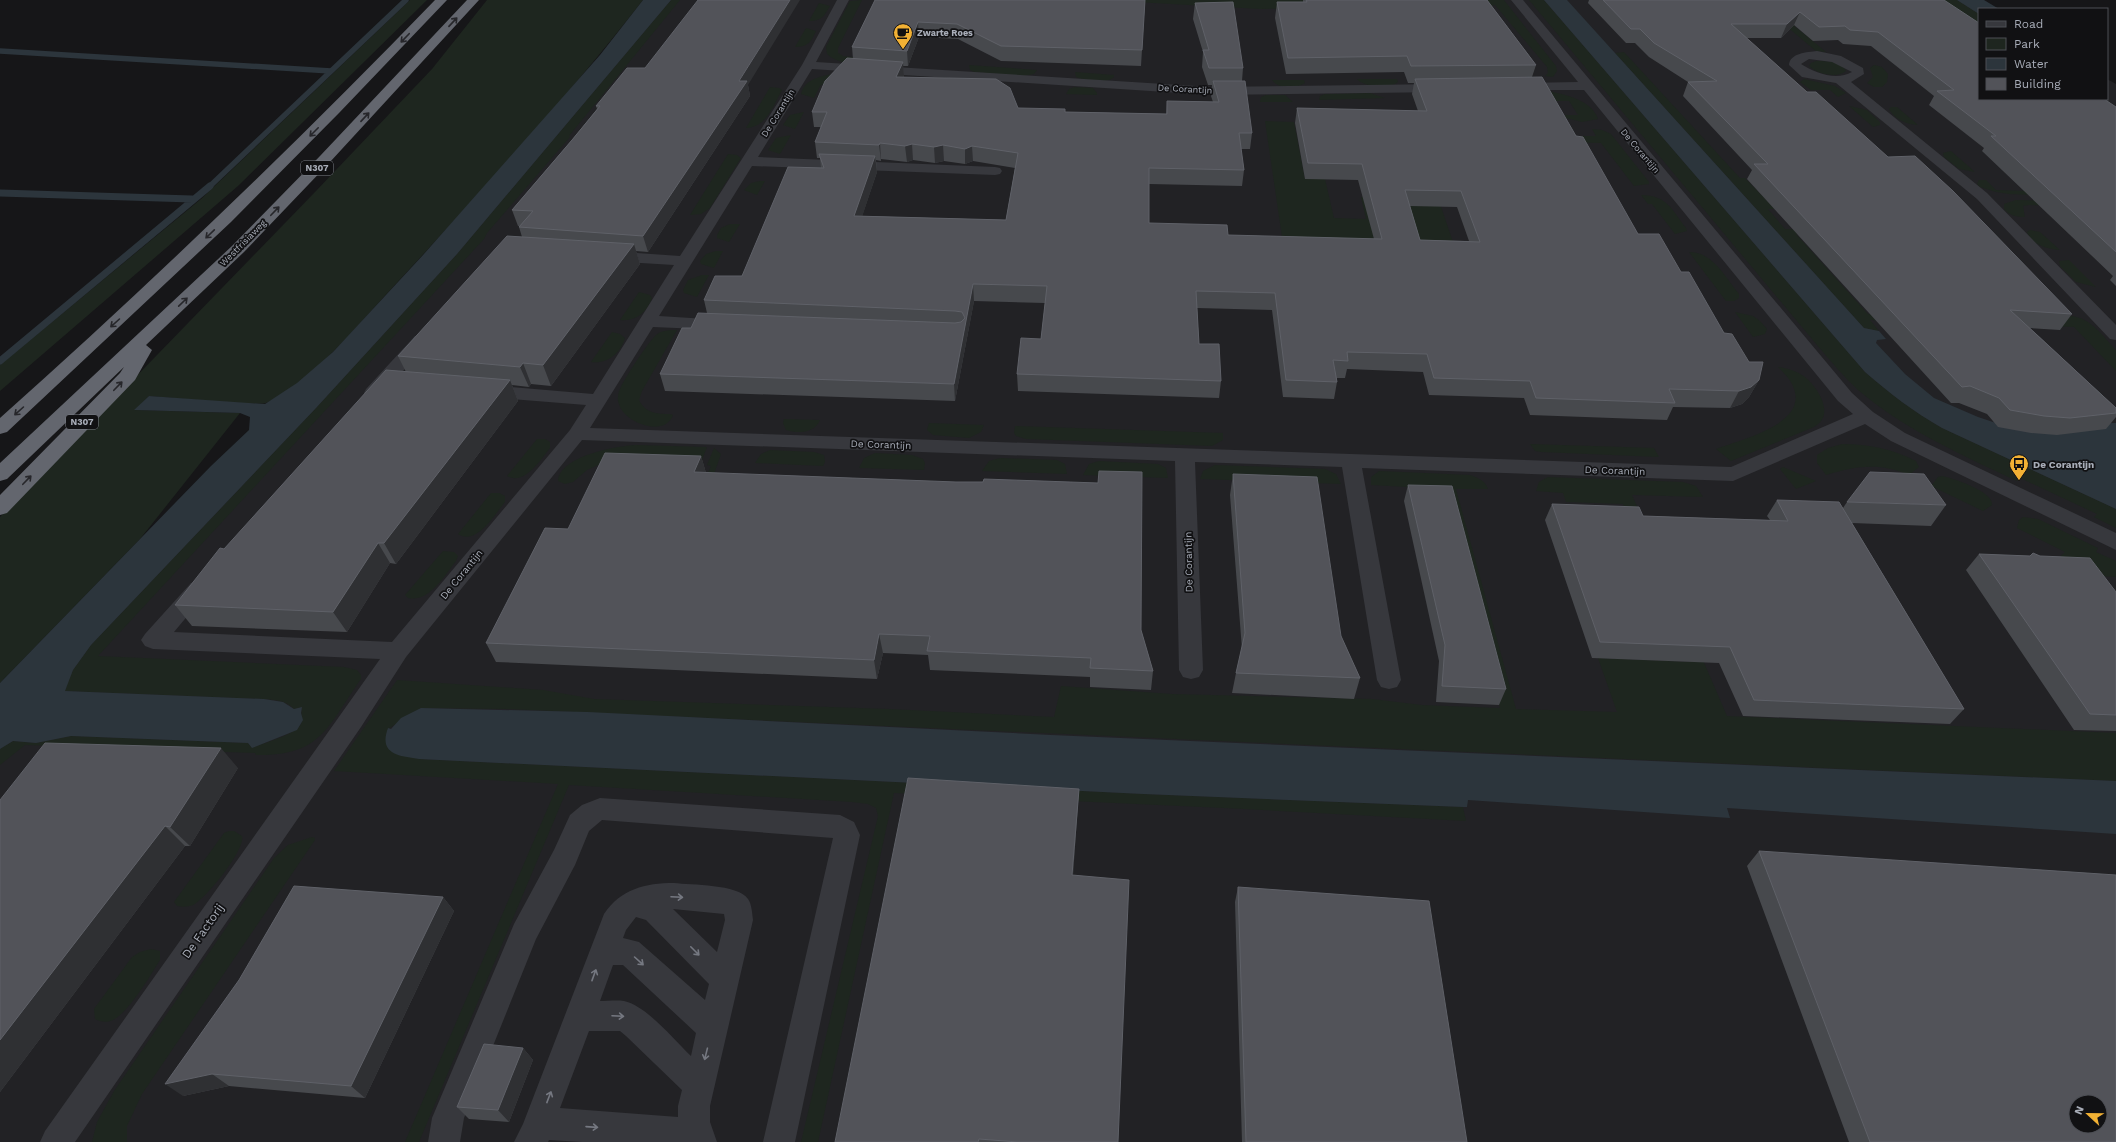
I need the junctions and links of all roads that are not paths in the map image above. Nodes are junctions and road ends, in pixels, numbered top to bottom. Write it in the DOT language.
graph roads {
  1 [pos="441,0"];
  2 [pos="474,0"];
  3 [pos="843,0"];
  4 [pos="1517,0"];
  5 [pos="808,65"];
  6 [pos="1840,80"];
  7 [pos="1586,86"];
  8 [pos="1506,87"];
  9 [pos="1459,88"];
  10 [pos="749,161"];
  11 [pos="994,171"];
  12 [pos="587,254"];
  13 [pos="686,261"];
  14 [pos="648,321"];
  15 [pos="435,324"];
  16 [pos="743,325"];
  17 [pos="154,330"];
  18 [pos="2116,335"];
  19 [pos="384,382"];
  20 [pos="407,384"];
  21 [pos="471,389"];
  22 [pos="598,400"];
  23 [pos="363,405"];
  24 [pos="1866,416"];
  25 [pos="0,428"];
  26 [pos="577,434"];
  27 [pos="1185,455"];
  28 [pos="1351,461"];
  29 [pos="0,474"];
  30 [pos="0,508"];
  31 [pos="2116,542"];
  32 [pos="211,576"];
  33 [pos="398,651"];
  34 [pos="1191,670"];
  35 [pos="1389,680"];
  36 [pos="352,720"];
  37 [pos="632,903"];
  38 [pos="603,951"];
  39 [pos="725,980"];
  40 [pos="579,1016"];
  41 [pos="713,1028"];
  42 [pos="699,1086"];
  43 [pos="534,1133"];
  44 [pos="699,1138"];
  45 [pos="56,1142"];
  46 [pos="444,1142"];
  47 [pos="779,1142"];
  1 -- 25 [label="highway, N307, one-way"];
  17 -- 2 [label="highway, Westfrisiaweg / N307, one-way"];
  3 -- 5 [label="street, De Corantijn"];
  4 -- 7 [label="street, De Corantijn"];
  5 -- 9 [label="street, De Corantijn"];
  5 -- 10 [label="street, De Corantijn"];
  6 -- 18 [label="street"];
  7 -- 8 [label="street"];
  7 -- 24 [label="street, De Corantijn"];
  10 -- 11 [label="street"];
  10 -- 13 [label="street, De Corantijn"];
  12 -- 13 [label="street"];
  13 -- 14 [label="street, De Corantijn"];
  14 -- 16 [label="street"];
  14 -- 22 [label="street, De Corantijn"];
  15 -- 19 [label="street"];
  17 -- 29 [label="highway, Westfrisiaweg / N307"];
  30 -- 17 [label="highway, N307, one-way"];
  19 -- 20 [label="street"];
  19 -- 23 [label="street"];
  21 -- 22 [label="street"];
  22 -- 26 [label="street, De Corantijn"];
  24 -- 28 [label="street, De Corantijn"];
  24 -- 31 [label="street, De Corantijn"];
  26 -- 27 [label="street, De Corantijn"];
  26 -- 33 [label="street, De Corantijn"];
  27 -- 28 [label="street, De Corantijn"];
  27 -- 34 [label="street, De Corantijn"];
  28 -- 35 [label="street"];
  32 -- 33 [label="street"];
  33 -- 36 [label="street, De Corantijn"];
  36 -- 45 [label="street, De Factorij"];
  37 -- 38 [label="street"];
  37 -- 39 [label="street, one-way"];
  37 -- 39 [label="street, one-way"];
  40 -- 38 [label="street, one-way"];
  38 -- 41 [label="street, one-way"];
  39 -- 41 [label="street"];
  40 -- 42 [label="street, one-way"];
  43 -- 40 [label="street, one-way"];
  41 -- 42 [label="street, one-way"];
  42 -- 44 [label="street"];
  43 -- 44 [label="street, one-way"];
  46 -- 47 [label="street"];
}
